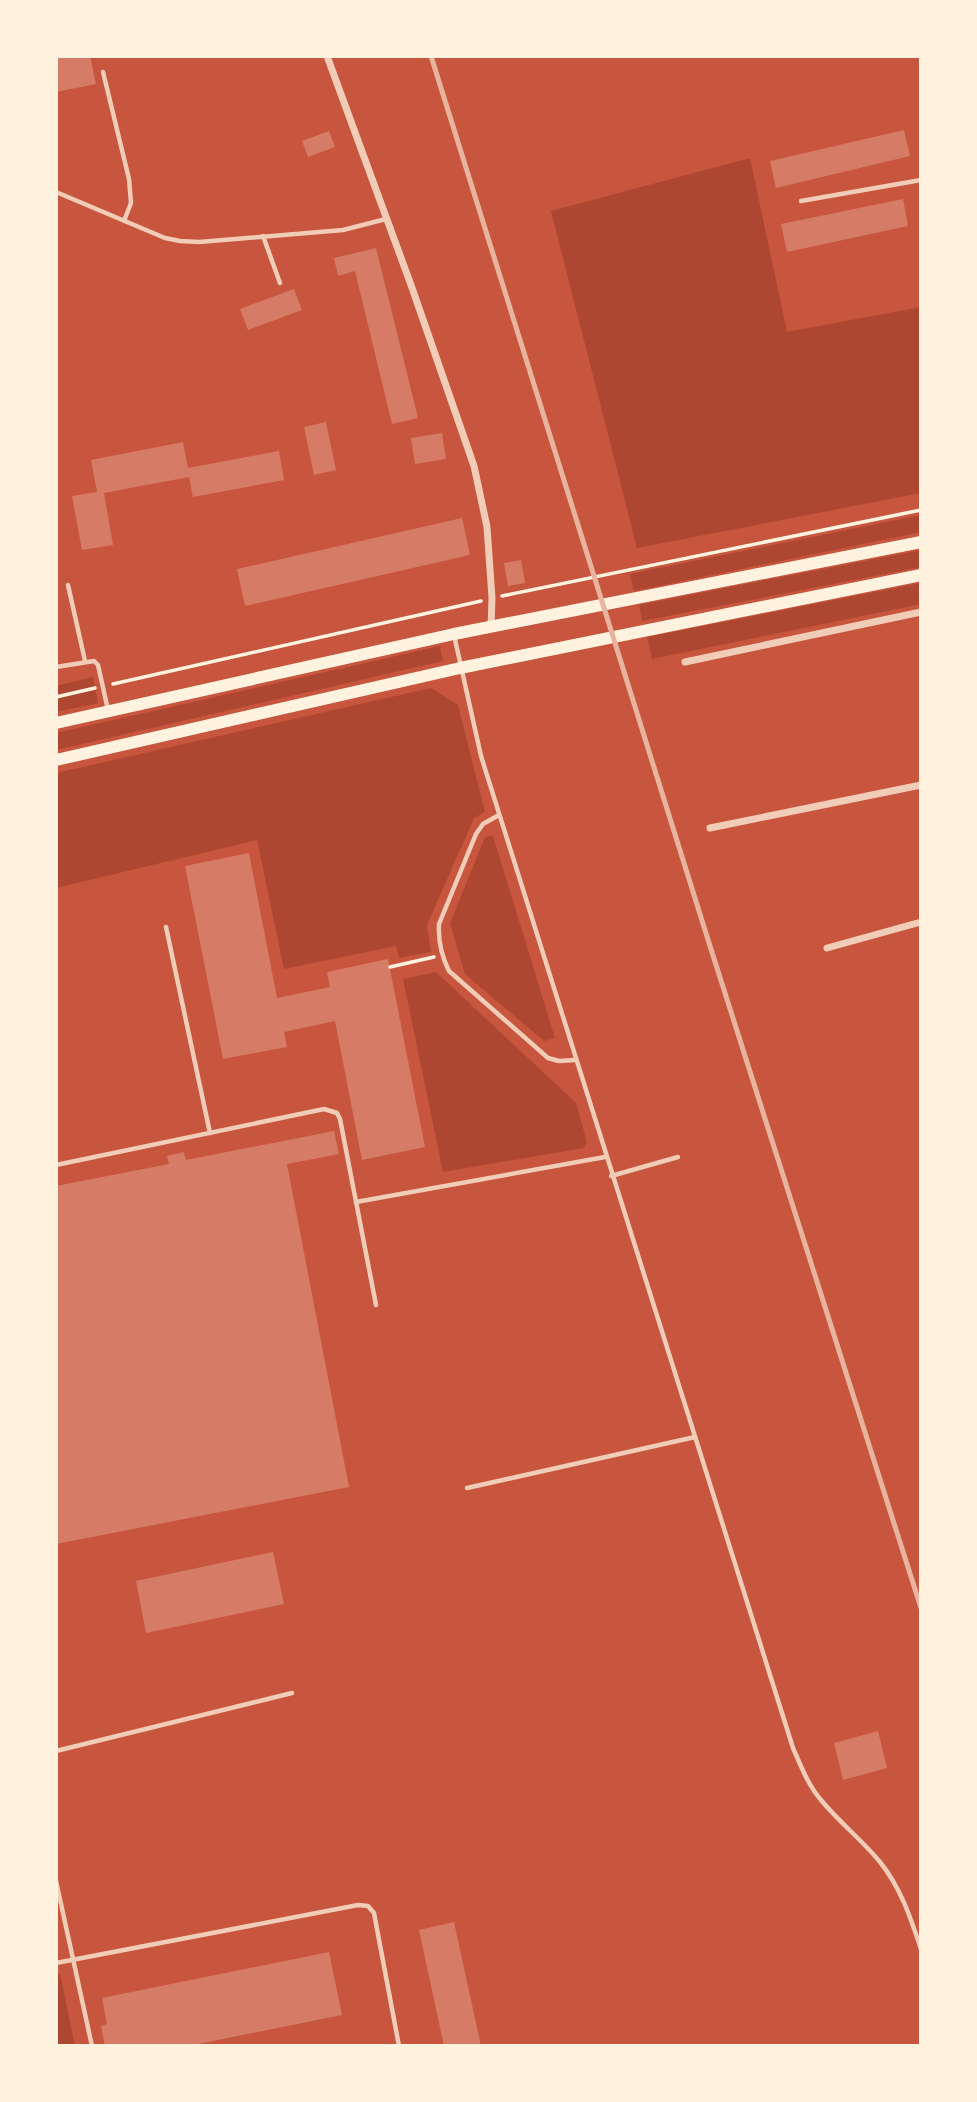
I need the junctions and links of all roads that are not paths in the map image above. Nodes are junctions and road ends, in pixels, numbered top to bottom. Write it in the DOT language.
graph roads {
  1 [pos="327,56"];
  2 [pos="103,72"];
  3 [pos="921,180"];
  4 [pos="56,192"];
  5 [pos="801,201"];
  6 [pos="386,219"];
  7 [pos="124,221"];
  8 [pos="263,236"];
  9 [pos="280,283"];
  10 [pos="921,542"];
  11 [pos="921,575"];
  12 [pos="68,585"];
  13 [pos="921,612"];
  14 [pos="491,627"];
  15 [pos="454,634"];
  16 [pos="85,661"];
  17 [pos="685,663"];
  18 [pos="56,667"];
  19 [pos="460,668"];
  20 [pos="108,711"];
  21 [pos="56,723"];
  22 [pos="56,760"];
  23 [pos="921,785"];
  24 [pos="499,816"];
  25 [pos="710,828"];
  26 [pos="921,922"];
  27 [pos="166,927"];
  28 [pos="827,948"];
  29 [pos="575,1059"];
  30 [pos="210,1133"];
  31 [pos="605,1157"];
  32 [pos="678,1157"];
  33 [pos="56,1165"];
  34 [pos="611,1176"];
  35 [pos="356,1202"];
  36 [pos="376,1305"];
  37 [pos="695,1437"];
  38 [pos="467,1488"];
  39 [pos="292,1693"];
  40 [pos="56,1751"];
  41 [pos="56,1881"];
  42 [pos="921,1950"];
  43 [pos="73,1959"];
  44 [pos="56,1963"];
  45 [pos="92,2046"];
  46 [pos="399,2046"];
  1 -- 6 [label="street"];
  2 -- 7 [label="lane"];
  3 -- 5 [label="lane"];
  4 -- 7 [label="lane"];
  6 -- 8 [label="lane"];
  6 -- 14 [label="street"];
  7 -- 8 [label="lane"];
  8 -- 9 [label="lane"];
  10 -- 14 [label="main road"];
  11 -- 19 [label="main road"];
  12 -- 16 [label="lane"];
  13 -- 17 [label="street"];
  14 -- 15 [label="main road"];
  15 -- 19 [label="lane"];
  15 -- 20 [label="main road"];
  16 -- 18 [label="lane"];
  16 -- 20 [label="lane"];
  19 -- 22 [label="main road"];
  19 -- 24 [label="lane"];
  20 -- 21 [label="main road"];
  23 -- 25 [label="street"];
  24 -- 29 [label="lane"];
  24 -- 29 [label="lane"];
  26 -- 28 [label="street"];
  27 -- 30 [label="lane"];
  29 -- 31 [label="lane"];
  30 -- 33 [label="lane"];
  30 -- 35 [label="lane"];
  31 -- 34 [label="lane"];
  31 -- 35 [label="lane"];
  32 -- 34 [label="lane"];
  34 -- 37 [label="lane"];
  35 -- 36 [label="lane"];
  37 -- 38 [label="lane"];
  37 -- 42 [label="lane"];
  39 -- 40 [label="lane"];
  41 -- 43 [label="lane"];
  43 -- 44 [label="lane"];
  43 -- 45 [label="lane"];
  43 -- 46 [label="lane"];
}
